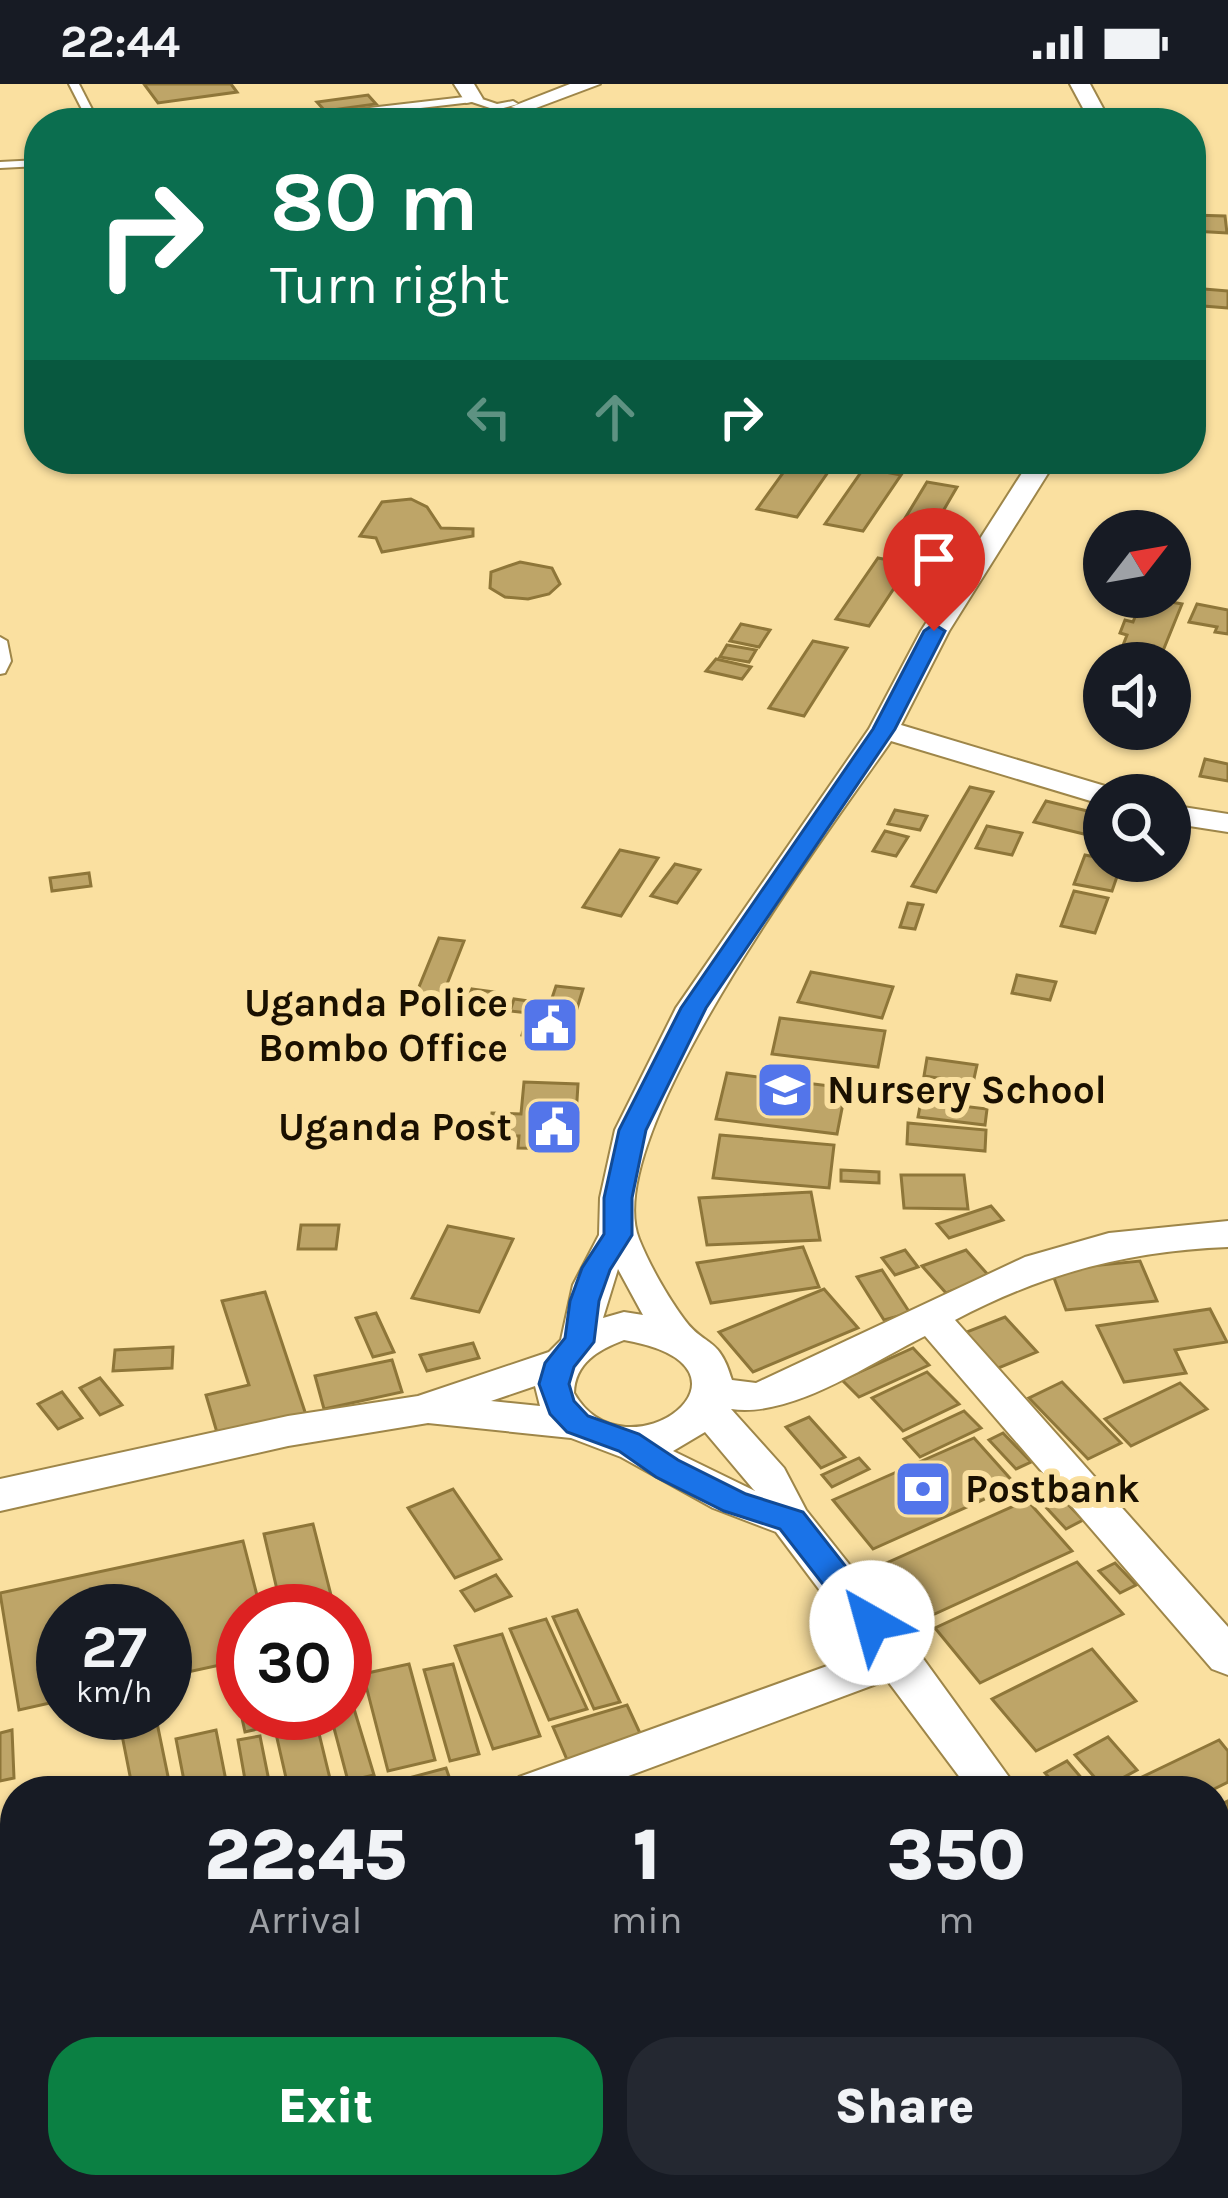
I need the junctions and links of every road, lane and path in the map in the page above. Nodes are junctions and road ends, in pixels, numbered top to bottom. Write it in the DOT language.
graph roads {
  1 [pos="590,84"];
  2 [pos="468,92"];
  3 [pos="518,106"];
  4 [pos="364,108"];
  5 [pos="1034,474"];
  6 [pos="0,640"];
  7 [pos="0,670"];
  8 [pos="884,729"];
  9 [pos="1083,790"];
  10 [pos="1191,817"];
  11 [pos="1228,823"];
  12 [pos="1228,1234"];
  13 [pos="618,1235"];
  14 [pos="930,1316"];
  15 [pos="672,1333"];
  16 [pos="570,1352"];
  17 [pos="711,1401"];
  18 [pos="421,1410"];
  19 [pos="578,1424"];
  20 [pos="628,1442"];
  21 [pos="0,1495"];
  22 [pos="791,1521"];
  23 [pos="898,1658"];
  24 [pos="1228,1658"];
  25 [pos="614,1776"];
  26 [pos="984,1776"];
  1 -- 3 [label="street"];
  2 -- 3 [label="lane"];
  2 -- 4 [label="lane"];
  5 -- 8 [label="street"];
  6 -- 7 [label="lane"];
  8 -- 9 [label="street"];
  8 -- 13 [label="street"];
  10 -- 11 [label="street"];
  12 -- 14 [label="street"];
  13 -- 15 [label="street"];
  13 -- 16 [label="street"];
  14 -- 17 [label="street"];
  14 -- 24 [label="street"];
  15 -- 16 [label="street"];
  15 -- 17 [label="street"];
  16 -- 18 [label="street"];
  16 -- 19 [label="street"];
  17 -- 20 [label="street"];
  17 -- 22 [label="street"];
  18 -- 19 [label="street"];
  18 -- 21 [label="street"];
  19 -- 20 [label="street"];
  20 -- 22 [label="street"];
  22 -- 23 [label="street"];
  23 -- 25 [label="street"];
  23 -- 26 [label="street"];
}
